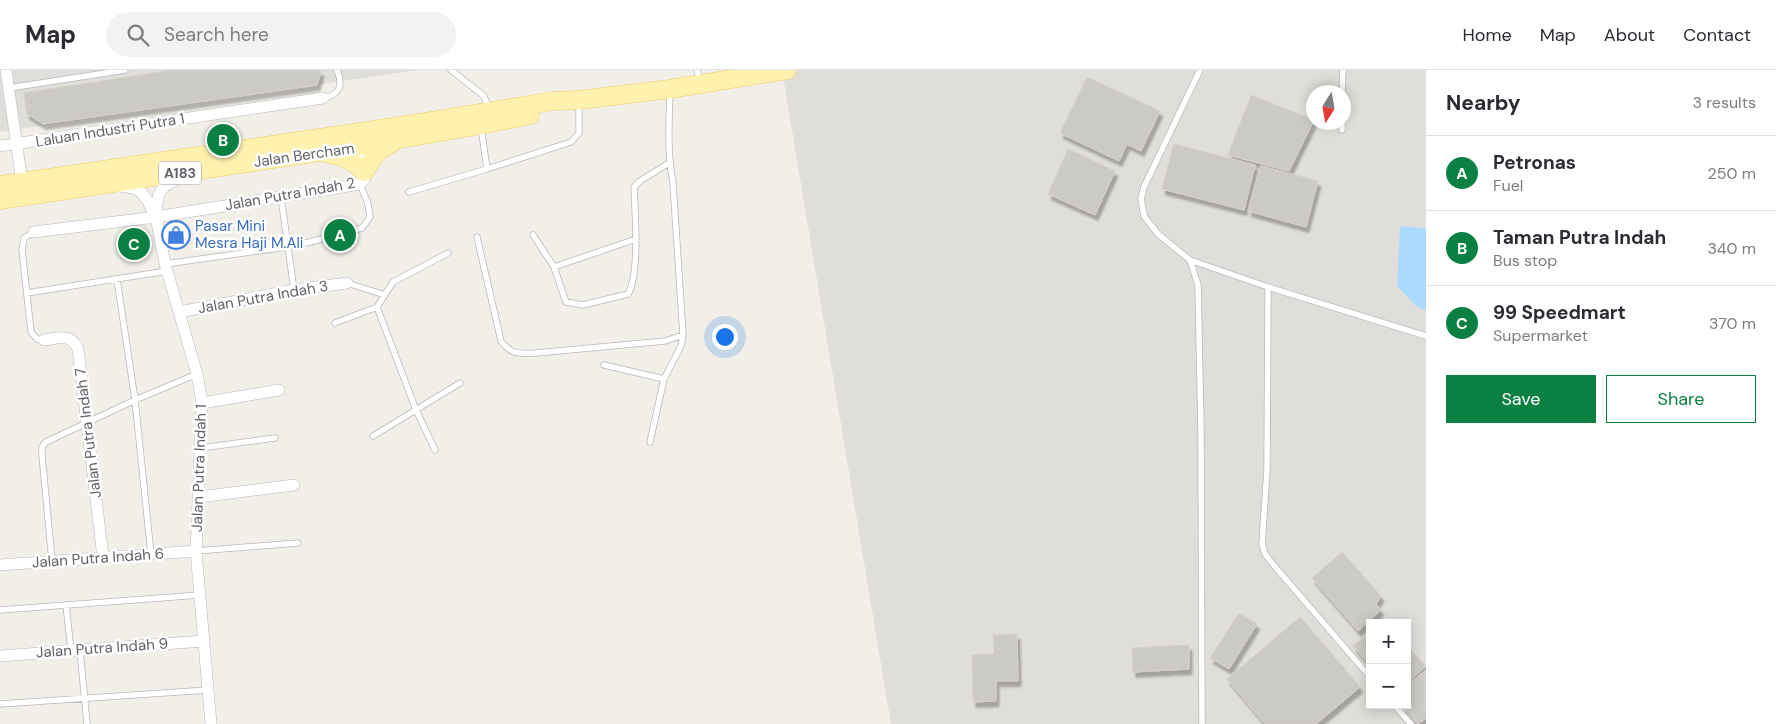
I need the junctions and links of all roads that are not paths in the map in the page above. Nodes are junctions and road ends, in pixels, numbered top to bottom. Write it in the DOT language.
graph roads {
  1 [pos="6,70"];
  2 [pos="125,70"];
  3 [pos="337,70"];
  4 [pos="451,70"];
  5 [pos="787,70"];
  6 [pos="1200,70"];
  7 [pos="1343,70"];
  8 [pos="699,77"];
  9 [pos="1342,85"];
  10 [pos="9,88"];
  11 [pos="670,89"];
  12 [pos="323,98"];
  13 [pos="577,100"];
  14 [pos="488,120"];
  15 [pos="402,132"];
  16 [pos="16,144"];
  17 [pos="316,145"];
  18 [pos="0,146"];
  19 [pos="360,146"];
  20 [pos="669,163"];
  21 [pos="204,169"];
  22 [pos="487,169"];
  23 [pos="362,178"];
  24 [pos="22,182"];
  25 [pos="108,183"];
  26 [pos="0,185"];
  27 [pos="409,192"];
  28 [pos="0,196"];
  29 [pos="281,197"];
  30 [pos="0,200"];
  31 [pos="156,217"];
  32 [pos="34,232"];
  33 [pos="533,235"];
  34 [pos="477,237"];
  35 [pos="636,239"];
  36 [pos="287,247"];
  37 [pos="448,253"];
  38 [pos="1190,260"];
  39 [pos="554,267"];
  40 [pos="166,268"];
  41 [pos="117,278"];
  42 [pos="347,283"];
  43 [pos="1268,287"];
  44 [pos="294,290"];
  45 [pos="28,293"];
  46 [pos="385,295"];
  47 [pos="377,307"];
  48 [pos="179,312"];
  49 [pos="335,322"];
  50 [pos="683,335"];
  51 [pos="1426,336"];
  52 [pos="44,340"];
  53 [pos="604,365"];
  54 [pos="197,374"];
  55 [pos="664,379"];
  56 [pos="460,383"];
  57 [pos="279,390"];
  58 [pos="135,400"];
  59 [pos="202,403"];
  60 [pos="416,410"];
  61 [pos="87,422"];
  62 [pos="373,436"];
  63 [pos="275,438"];
  64 [pos="650,442"];
  65 [pos="201,448"];
  66 [pos="435,450"];
  67 [pos="294,485"];
  68 [pos="199,497"];
  69 [pos="298,542"];
  70 [pos="196,551"];
  71 [pos="151,554"];
  72 [pos="103,557"];
  73 [pos="52,561"];
  74 [pos="0,565"];
  75 [pos="200,595"];
  76 [pos="66,605"];
  77 [pos="0,610"];
  78 [pos="204,641"];
  79 [pos="76,650"];
  80 [pos="0,656"];
  81 [pos="1366,672"];
  82 [pos="208,690"];
  83 [pos="85,698"];
  84 [pos="0,704"];
  85 [pos="1398,709"];
  86 [pos="87,724"];
  87 [pos="212,724"];
  88 [pos="1202,724"];
  89 [pos="1411,724"];
  1 -- 10 [label="street"];
  2 -- 10 [label="lane"];
  3 -- 12 [label="lane"];
  4 -- 14 [label="lane"];
  5 -- 8 [label="main road, Jalan Bercham / A183"];
  6 -- 38 [label="lane"];
  7 -- 9 [label="lane"];
  8 -- 11 [label="main road, Jalan Bercham / A183"];
  10 -- 16 [label="street"];
  11 -- 13 [label="main road, Jalan Bercham / A183"];
  11 -- 20 [label="lane"];
  12 -- 16 [label="street, Laluan Industri Putra 1"];
  13 -- 14 [label="main road, Jalan Bercham / A183"];
  13 -- 22 [label="lane"];
  14 -- 15 [label="main road, Jalan Bercham / A183"];
  14 -- 22 [label="lane"];
  15 -- 17 [label="main road, Jalan Bercham / A183"];
  15 -- 19 [label="main road, Jalan Bercham / A183"];
  15 -- 23 [label="main road"];
  16 -- 18 [label="street, Laluan Industri Putra 1"];
  16 -- 24 [label="street"];
  17 -- 19 [label="main road"];
  17 -- 21 [label="main road, Jalan Bercham / A183"];
  17 -- 23 [label="main road"];
  17 -- 24 [label="main road, Jalan Bercham / A183"];
  19 -- 23 [label="street, Jalan Putra Indah 2"];
  20 -- 35 [label="lane"];
  20 -- 50 [label="lane"];
  21 -- 25 [label="main road, Jalan Bercham / A183"];
  21 -- 31 [label="street, Jalan Putra Indah 1"];
  22 -- 27 [label="lane"];
  23 -- 29 [label="street, Jalan Putra Indah 2"];
  23 -- 36 [label="lane"];
  24 -- 25 [label="street, Jalan Putra Indah 1"];
  24 -- 26 [label="main road, Jalan Bercham / A183"];
  24 -- 28 [label="street"];
  25 -- 30 [label="main road, Jalan Bercham / A183"];
  25 -- 31 [label="street, Jalan Putra Indah 1"];
  29 -- 31 [label="street, Jalan Putra Indah 2"];
  29 -- 36 [label="lane"];
  31 -- 32 [label="street, Jalan Putra Indah 2"];
  31 -- 40 [label="street, Jalan Putra Indah 1"];
  32 -- 45 [label="lane"];
  33 -- 39 [label="lane"];
  34 -- 50 [label="lane"];
  35 -- 39 [label="lane"];
  35 -- 39 [label="lane"];
  36 -- 40 [label="lane"];
  36 -- 44 [label="lane"];
  37 -- 46 [label="lane"];
  38 -- 43 [label="lane"];
  38 -- 88 [label="lane"];
  40 -- 41 [label="lane"];
  40 -- 48 [label="street, Jalan Putra Indah 1"];
  41 -- 45 [label="lane"];
  41 -- 58 [label="lane"];
  42 -- 44 [label="street, Jalan Putra Indah 3"];
  42 -- 46 [label="lane"];
  43 -- 51 [label="lane"];
  43 -- 81 [label="lane"];
  44 -- 48 [label="street, Jalan Putra Indah 3"];
  45 -- 52 [label="lane"];
  46 -- 47 [label="lane"];
  47 -- 49 [label="lane"];
  47 -- 60 [label="lane"];
  48 -- 54 [label="street, Jalan Putra Indah 1"];
  50 -- 55 [label="lane"];
  52 -- 61 [label="street, Jalan Putra Indah 7"];
  53 -- 55 [label="lane"];
  54 -- 58 [label="lane"];
  54 -- 59 [label="street, Jalan Putra Indah 1"];
  55 -- 64 [label="lane"];
  56 -- 60 [label="lane"];
  57 -- 59 [label="street"];
  58 -- 61 [label="lane"];
  58 -- 71 [label="lane"];
  59 -- 65 [label="street, Jalan Putra Indah 1"];
  60 -- 62 [label="lane"];
  60 -- 66 [label="lane"];
  61 -- 72 [label="street, Jalan Putra Indah 7"];
  61 -- 73 [label="lane"];
  63 -- 65 [label="lane"];
  65 -- 68 [label="street, Jalan Putra Indah 1"];
  67 -- 68 [label="street"];
  68 -- 70 [label="street, Jalan Putra Indah 1"];
  69 -- 70 [label="lane"];
  70 -- 71 [label="street, Jalan Putra Indah 6"];
  70 -- 75 [label="street, Jalan Putra Indah 1"];
  71 -- 72 [label="street, Jalan Putra Indah 6"];
  72 -- 73 [label="street, Jalan Putra Indah 6"];
  73 -- 74 [label="street, Jalan Putra Indah 6"];
  75 -- 76 [label="lane"];
  75 -- 78 [label="street, Jalan Putra Indah 1"];
  76 -- 77 [label="lane"];
  76 -- 79 [label="lane"];
  78 -- 79 [label="street, Jalan Putra Indah 9"];
  78 -- 82 [label="street, Jalan Putra Indah 1"];
  79 -- 80 [label="street, Jalan Putra Indah 9"];
  79 -- 83 [label="lane"];
  82 -- 83 [label="lane"];
  82 -- 87 [label="street, Jalan Putra Indah 1"];
  83 -- 84 [label="lane"];
  83 -- 86 [label="lane"];
  85 -- 89 [label="lane"];
}
